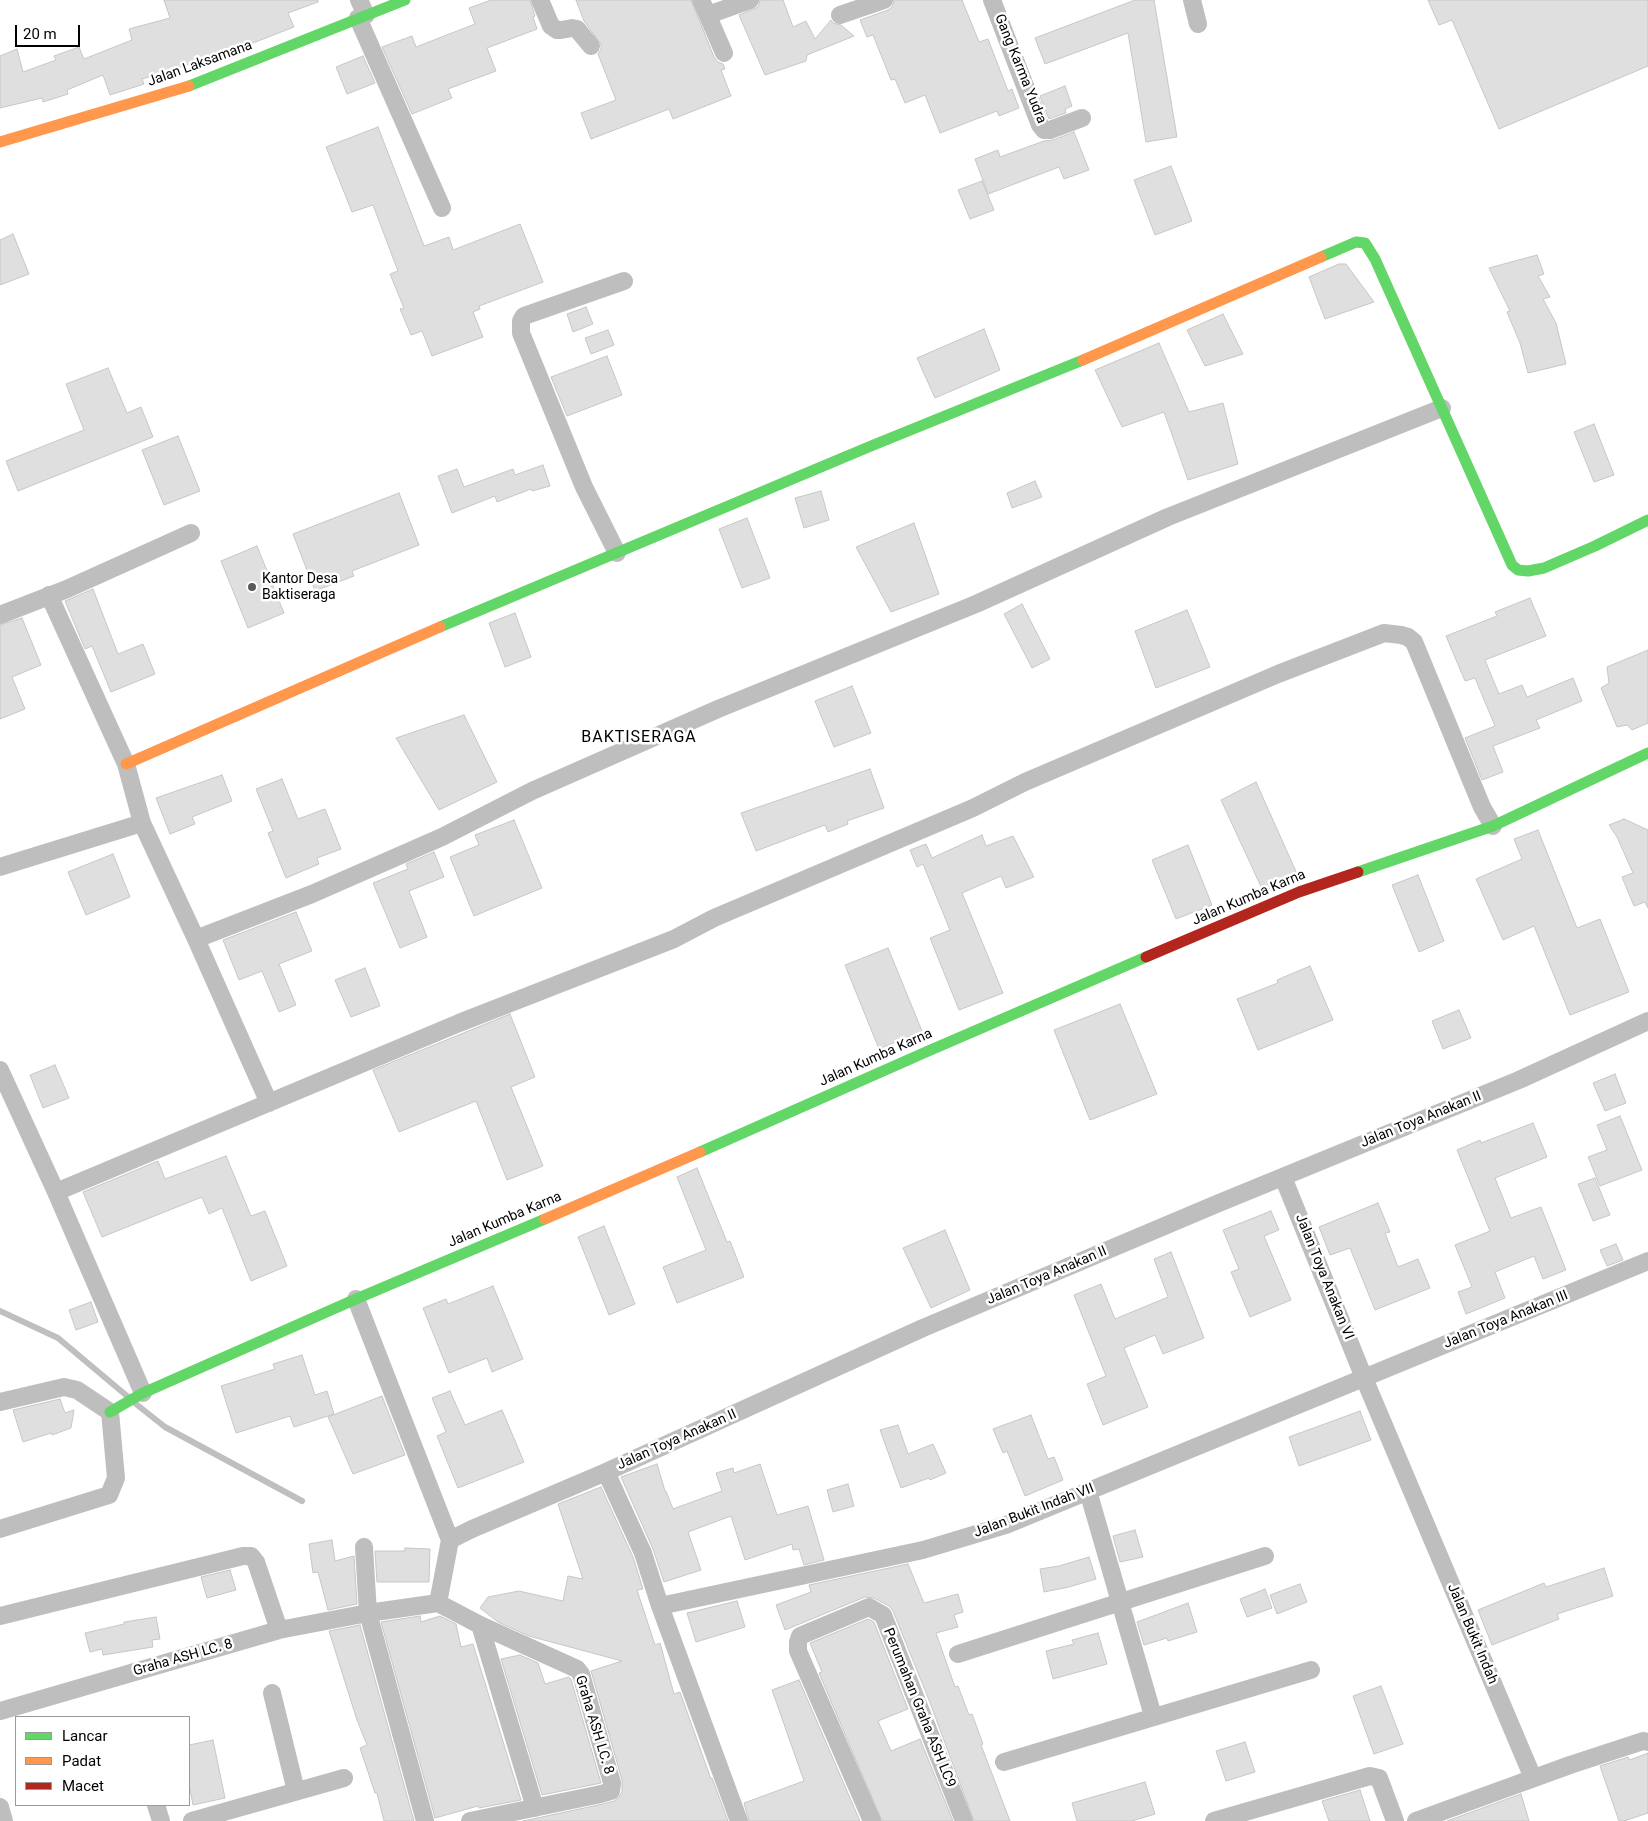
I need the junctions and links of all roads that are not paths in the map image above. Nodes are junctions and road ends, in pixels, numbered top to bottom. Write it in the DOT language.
graph roads {
  1 [pos="404,0"];
  2 [pos="540,0"];
  3 [pos="750,0"];
  4 [pos="884,0"];
  5 [pos="992,0"];
  6 [pos="1192,0"];
  7 [pos="704,8"];
  8 [pos="361,11"];
  9 [pos="840,15"];
  10 [pos="1198,24"];
  11 [pos="591,46"];
  12 [pos="724,53"];
  13 [pos="1082,118"];
  14 [pos="0,142"];
  15 [pos="442,208"];
  16 [pos="624,281"];
  17 [pos="1442,408"];
  18 [pos="1648,520"];
  19 [pos="192,533"];
  20 [pos="617,553"];
  21 [pos="49,595"];
  22 [pos="0,615"];
  23 [pos="1648,753"];
  24 [pos="126,764"];
  25 [pos="142,823"];
  26 [pos="1493,826"];
  27 [pos="0,867"];
  28 [pos="196,939"];
  29 [pos="1648,1021"];
  30 [pos="0,1070"];
  31 [pos="269,1103"];
  32 [pos="1283,1177"];
  33 [pos="56,1192"];
  34 [pos="1648,1261"];
  35 [pos="356,1299"];
  36 [pos="1364,1378"];
  37 [pos="142,1394"];
  38 [pos="0,1402"];
  39 [pos="116,1408"];
  40 [pos="606,1472"];
  41 [pos="1088,1491"];
  42 [pos="0,1529"];
  43 [pos="450,1540"];
  44 [pos="364,1547"];
  45 [pos="1265,1556"];
  46 [pos="1120,1602"];
  47 [pos="438,1604"];
  48 [pos="660,1606"];
  49 [pos="368,1613"];
  50 [pos="0,1616"];
  51 [pos="480,1625"];
  52 [pos="279,1630"];
  53 [pos="958,1654"];
  54 [pos="1311,1670"];
  55 [pos="272,1693"];
  56 [pos="0,1710"];
  57 [pos="1153,1716"];
  58 [pos="1648,1742"];
  59 [pos="1004,1762"];
  60 [pos="344,1778"];
  61 [pos="1533,1778"];
  62 [pos="296,1791"];
  63 [pos="156,1806"];
  64 [pos="0,1807"];
  65 [pos="535,1808"];
  66 [pos="4,1821"];
  67 [pos="162,1821"];
  68 [pos="192,1821"];
  69 [pos="425,1821"];
  70 [pos="470,1821"];
  71 [pos="739,1821"];
  72 [pos="872,1821"];
  73 [pos="964,1821"];
  74 [pos="1214,1821"];
  75 [pos="1395,1821"];
  76 [pos="1416,1821"];
  1 -- 8 [label="street, Jalan Laksamana"];
  2 -- 11 [label="street"];
  3 -- 7 [label="street"];
  4 -- 9 [label="street"];
  5 -- 13 [label="street, Gang Karma Yudra"];
  6 -- 10 [label="street"];
  7 -- 12 [label="street"];
  8 -- 14 [label="street, Jalan Laksamana"];
  8 -- 15 [label="street"];
  16 -- 20 [label="street"];
  17 -- 18 [label="street"];
  17 -- 20 [label="street"];
  17 -- 28 [label="street"];
  19 -- 21 [label="street"];
  20 -- 24 [label="street"];
  21 -- 22 [label="street"];
  21 -- 24 [label="street"];
  23 -- 26 [label="street, Jalan Kumba Karna"];
  24 -- 25 [label="street"];
  25 -- 27 [label="street"];
  25 -- 28 [label="street"];
  26 -- 31 [label="street"];
  26 -- 35 [label="street, Jalan Kumba Karna"];
  28 -- 31 [label="street"];
  29 -- 32 [label="street, Jalan Toya Anakan II"];
  30 -- 33 [label="street"];
  31 -- 33 [label="street"];
  32 -- 36 [label="street, Jalan Toya Anakan VI"];
  32 -- 40 [label="street, Jalan Toya Anakan II"];
  33 -- 37 [label="street"];
  34 -- 36 [label="street, Jalan Toya Anakan III"];
  35 -- 37 [label="street, Jalan Kumba Karna"];
  35 -- 43 [label="street"];
  36 -- 41 [label="street, Jalan Bukit Indah VII"];
  36 -- 61 [label="street, Jalan Bukit Indah"];
  37 -- 39 [label="street, Jalan Kumba Karna"];
  38 -- 39 [label="street"];
  39 -- 42 [label="street"];
  40 -- 43 [label="street, Jalan Toya Anakan II"];
  40 -- 48 [label="street"];
  41 -- 46 [label="street"];
  41 -- 48 [label="street, Jalan Bukit Indah VII"];
  43 -- 47 [label="street"];
  44 -- 49 [label="street"];
  45 -- 46 [label="street"];
  46 -- 53 [label="street"];
  46 -- 57 [label="street"];
  47 -- 49 [label="street, Graha ASH LC. 8"];
  47 -- 51 [label="street, Graha ASH LC. 8"];
  48 -- 71 [label="street"];
  49 -- 52 [label="street, Graha ASH LC. 8"];
  49 -- 69 [label="street"];
  50 -- 52 [label="street"];
  51 -- 65 [label="street"];
  51 -- 65 [label="street, Graha ASH LC. 8"];
  52 -- 56 [label="street, Graha ASH LC. 8"];
  54 -- 57 [label="street"];
  55 -- 62 [label="street"];
  57 -- 59 [label="street"];
  58 -- 61 [label="street"];
  60 -- 62 [label="street"];
  61 -- 76 [label="street"];
  62 -- 68 [label="street"];
  63 -- 67 [label="street"];
  64 -- 66 [label="street"];
  65 -- 70 [label="street, Graha ASH LC. 8"];
  72 -- 73 [label="street, Perumahan Graha ASH LC9"];
  74 -- 75 [label="street"];
}
